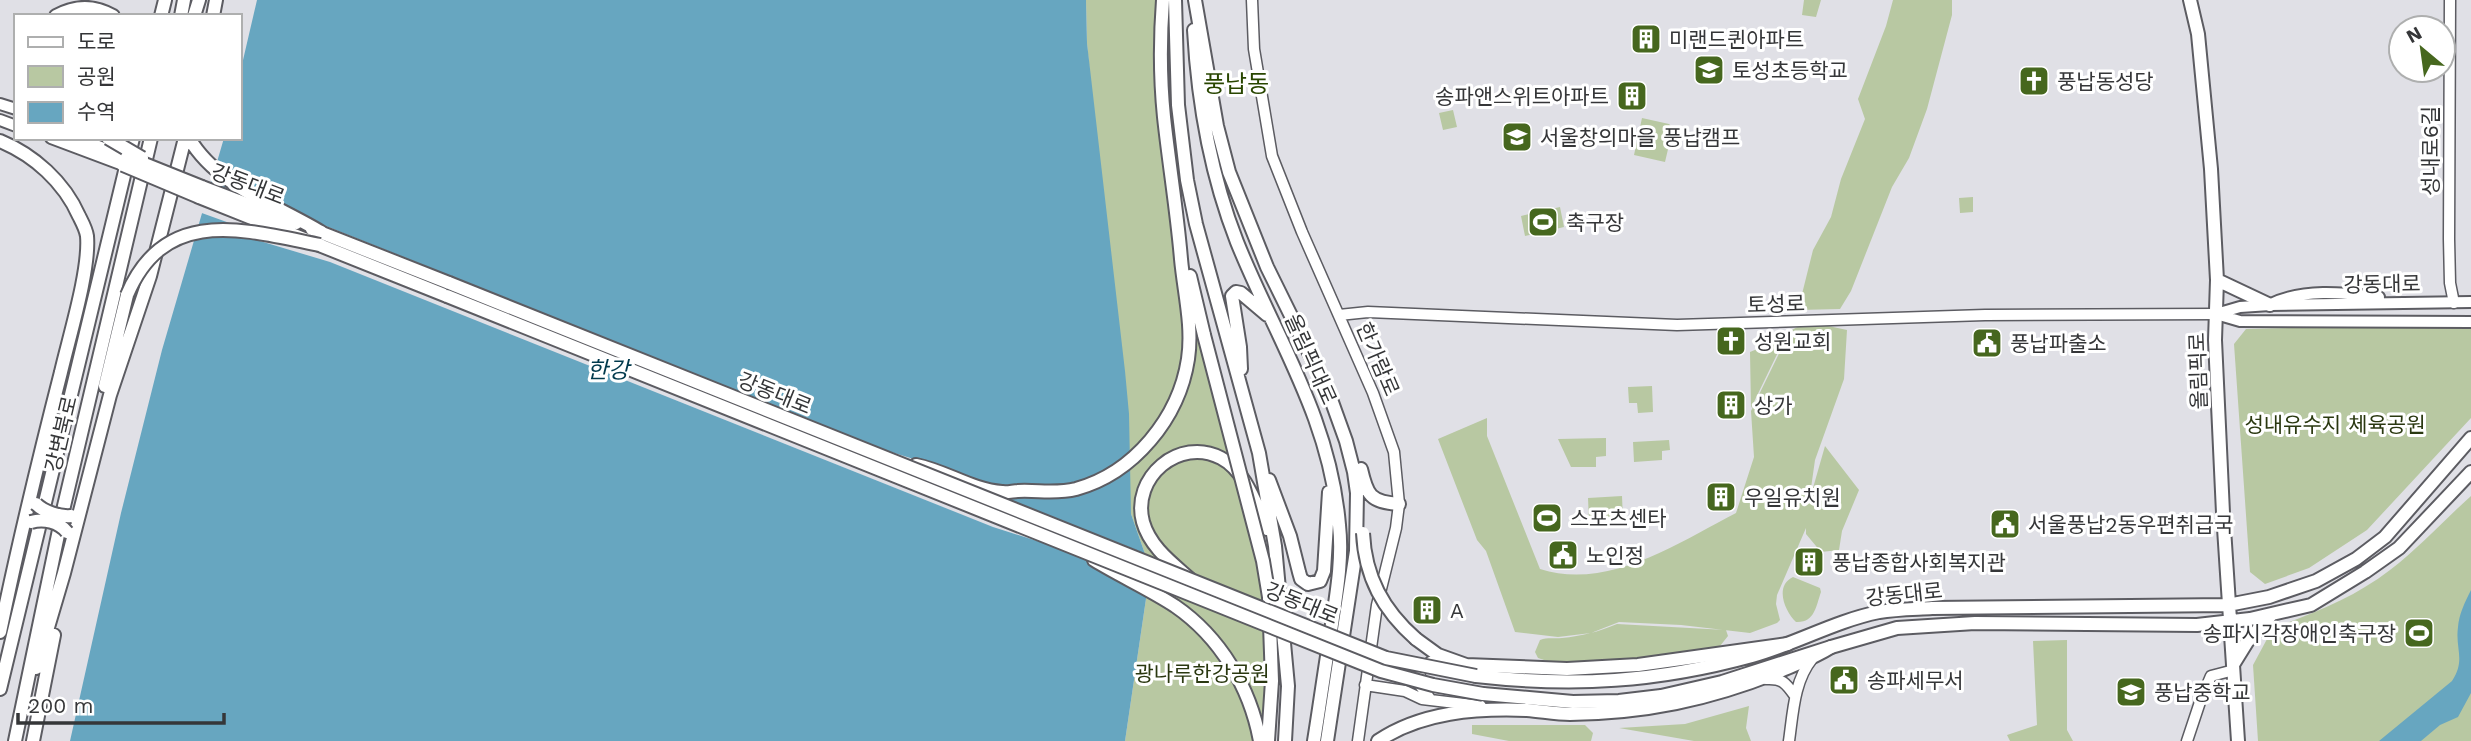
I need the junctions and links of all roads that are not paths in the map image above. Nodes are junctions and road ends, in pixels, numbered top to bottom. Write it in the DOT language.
graph roads {
  1 [pos="1163,0"];
  2 [pos="1175,0"];
  3 [pos="1194,0"];
  4 [pos="1252,0"];
  5 [pos="2190,0"];
  6 [pos="2450,0"];
  7 [pos="59,14"];
  8 [pos="108,14"];
  9 [pos="57,140"];
  10 [pos="81,140"];
  11 [pos="132,140"];
  12 [pos="151,140"];
  13 [pos="186,140"];
  14 [pos="188,140"];
  15 [pos="0,141"];
  16 [pos="107,141"];
  17 [pos="142,158"];
  18 [pos="125,161"];
  19 [pos="1179,225"];
  20 [pos="108,236"];
  21 [pos="320,239"];
  22 [pos="2217,280"];
  23 [pos="2471,302"];
  24 [pos="2454,303"];
  25 [pos="2270,305"];
  26 [pos="2216,314"];
  27 [pos="1339,315"];
  28 [pos="1272,320"];
  29 [pos="1293,321"];
  30 [pos="2440,322"];
  31 [pos="2471,322"];
  32 [pos="73,323"];
  33 [pos="1241,390"];
  34 [pos="2471,438"];
  35 [pos="1259,453"];
  36 [pos="889,459"];
  37 [pos="1329,464"];
  38 [pos="2471,472"];
  39 [pos="88,475"];
  40 [pos="1357,493"];
  41 [pos="33,498"];
  42 [pos="1399,504"];
  43 [pos="76,514"];
  44 [pos="27,525"];
  45 [pos="72,545"];
  46 [pos="1275,546"];
  47 [pos="1082,552"];
  48 [pos="64,573"];
  49 [pos="1190,580"];
  50 [pos="2228,606"];
  51 [pos="2273,613"];
  52 [pos="2230,622"];
  53 [pos="0,632"];
  54 [pos="1788,643"];
  55 [pos="1831,646"];
  56 [pos="1442,657"];
  57 [pos="1814,657"];
  58 [pos="2234,667"];
  59 [pos="1759,679"];
  60 [pos="1419,684"];
  61 [pos="1365,685"];
  62 [pos="0,689"];
  63 [pos="1405,691"];
  64 [pos="1795,696"];
  65 [pos="1431,700"];
  66 [pos="1527,710"];
  67 [pos="21,711"];
  68 [pos="15,741"];
  69 [pos="33,741"];
  70 [pos="1260,741"];
  71 [pos="1268,741"];
  72 [pos="1285,741"];
  73 [pos="1314,741"];
  74 [pos="1327,741"];
  75 [pos="1358,741"];
  76 [pos="1378,741"];
  77 [pos="1788,741"];
  78 [pos="2187,741"];
  79 [pos="2238,741"];
  1 -- 19 [label="main road"];
  2 -- 33 [label="main road"];
  3 -- 28 [label="main road, 올림픽대로"];
  3 -- 29 [label="main road"];
  4 -- 27 [label="street, 한가람로"];
  5 -- 22 [label="main road, 올림픽로"];
  6 -- 24 [label="street, 성내로6길"];
  7 -- 8 [label="main road"];
  9 -- 18 [label="main road"];
  10 -- 18 [label="main road"];
  11 -- 20 [label="main road, 강변북로"];
  12 -- 67 [label="main road, 강변북로"];
  13 -- 39 [label="main road"];
  14 -- 21 [label="main road"];
  15 -- 32 [label="main road"];
  16 -- 17 [label="main road, bridge"];
  18 -- 21 [label="main road, 강동대로, bridge"];
  19 -- 36 [label="main road, bridge"];
  19 -- 71 [label="main road, bridge"];
  20 -- 32 [label="main road"];
  20 -- 62 [label="main road, 강변북로"];
  21 -- 36 [label="main road, 강동대로, bridge"];
  21 -- 39 [label="main road, bridge"];
  21 -- 47 [label="main road, 강동대로, bridge"];
  22 -- 25 [label="main road"];
  22 -- 26 [label="main road, 올림픽로"];
  23 -- 24 [label="main road, 강동대로"];
  24 -- 25 [label="main road, 강동대로"];
  24 -- 30 [label="main road"];
  25 -- 26 [label="main road"];
  26 -- 27 [label="street, 토성로"];
  26 -- 30 [label="main road, 강동대로"];
  26 -- 50 [label="main road, 올림픽로"];
  27 -- 42 [label="street, 한가람로"];
  28 -- 33 [label="main road"];
  28 -- 37 [label="main road, 올림픽대로"];
  29 -- 40 [label="main road"];
  29 -- 42 [label="main road"];
  30 -- 31 [label="main road, 강동대로"];
  32 -- 41 [label="main road"];
  33 -- 35 [label="main road"];
  34 -- 50 [label="main road, 강동대로"];
  35 -- 37 [label="main road"];
  35 -- 46 [label="main road"];
  36 -- 49 [label="main road, 강동대로, bridge"];
  37 -- 73 [label="main road, 올림픽대로"];
  38 -- 51 [label="main road, 강동대로"];
  39 -- 43 [label="main road"];
  40 -- 56 [label="main road, bridge"];
  40 -- 74 [label="main road"];
  41 -- 43 [label="main road, bridge"];
  41 -- 44 [label="main road"];
  42 -- 61 [label="street, 한가람로"];
  43 -- 45 [label="main road"];
  44 -- 45 [label="main road, bridge"];
  44 -- 53 [label="main road"];
  45 -- 48 [label="main road"];
  46 -- 49 [label="main road"];
  46 -- 72 [label="main road"];
  47 -- 55 [label="main road, 강동대로, bridge"];
  47 -- 70 [label="main road, bridge"];
  48 -- 67 [label="main road"];
  48 -- 69 [label="main road"];
  49 -- 54 [label="main road, 강동대로, bridge"];
  50 -- 52 [label="main road, 올림픽로"];
  50 -- 54 [label="main road, 강동대로"];
  51 -- 52 [label="main road, 강동대로"];
  51 -- 58 [label="main road"];
  52 -- 55 [label="main road, 강동대로"];
  52 -- 58 [label="main road, 올림픽로"];
  54 -- 56 [label="main road"];
  55 -- 57 [label="main road"];
  56 -- 60 [label="street"];
  57 -- 59 [label="main road"];
  57 -- 64 [label="street"];
  58 -- 78 [label="street"];
  58 -- 79 [label="main road, 올림픽로"];
  59 -- 64 [label="street"];
  59 -- 66 [label="main road"];
  60 -- 63 [label="street"];
  60 -- 65 [label="street"];
  61 -- 63 [label="street"];
  61 -- 75 [label="street, 한가람로"];
  63 -- 65 [label="street"];
  64 -- 77 [label="street"];
  65 -- 66 [label="street"];
  66 -- 76 [label="main road"];
  67 -- 68 [label="main road, 강변북로"];
}
